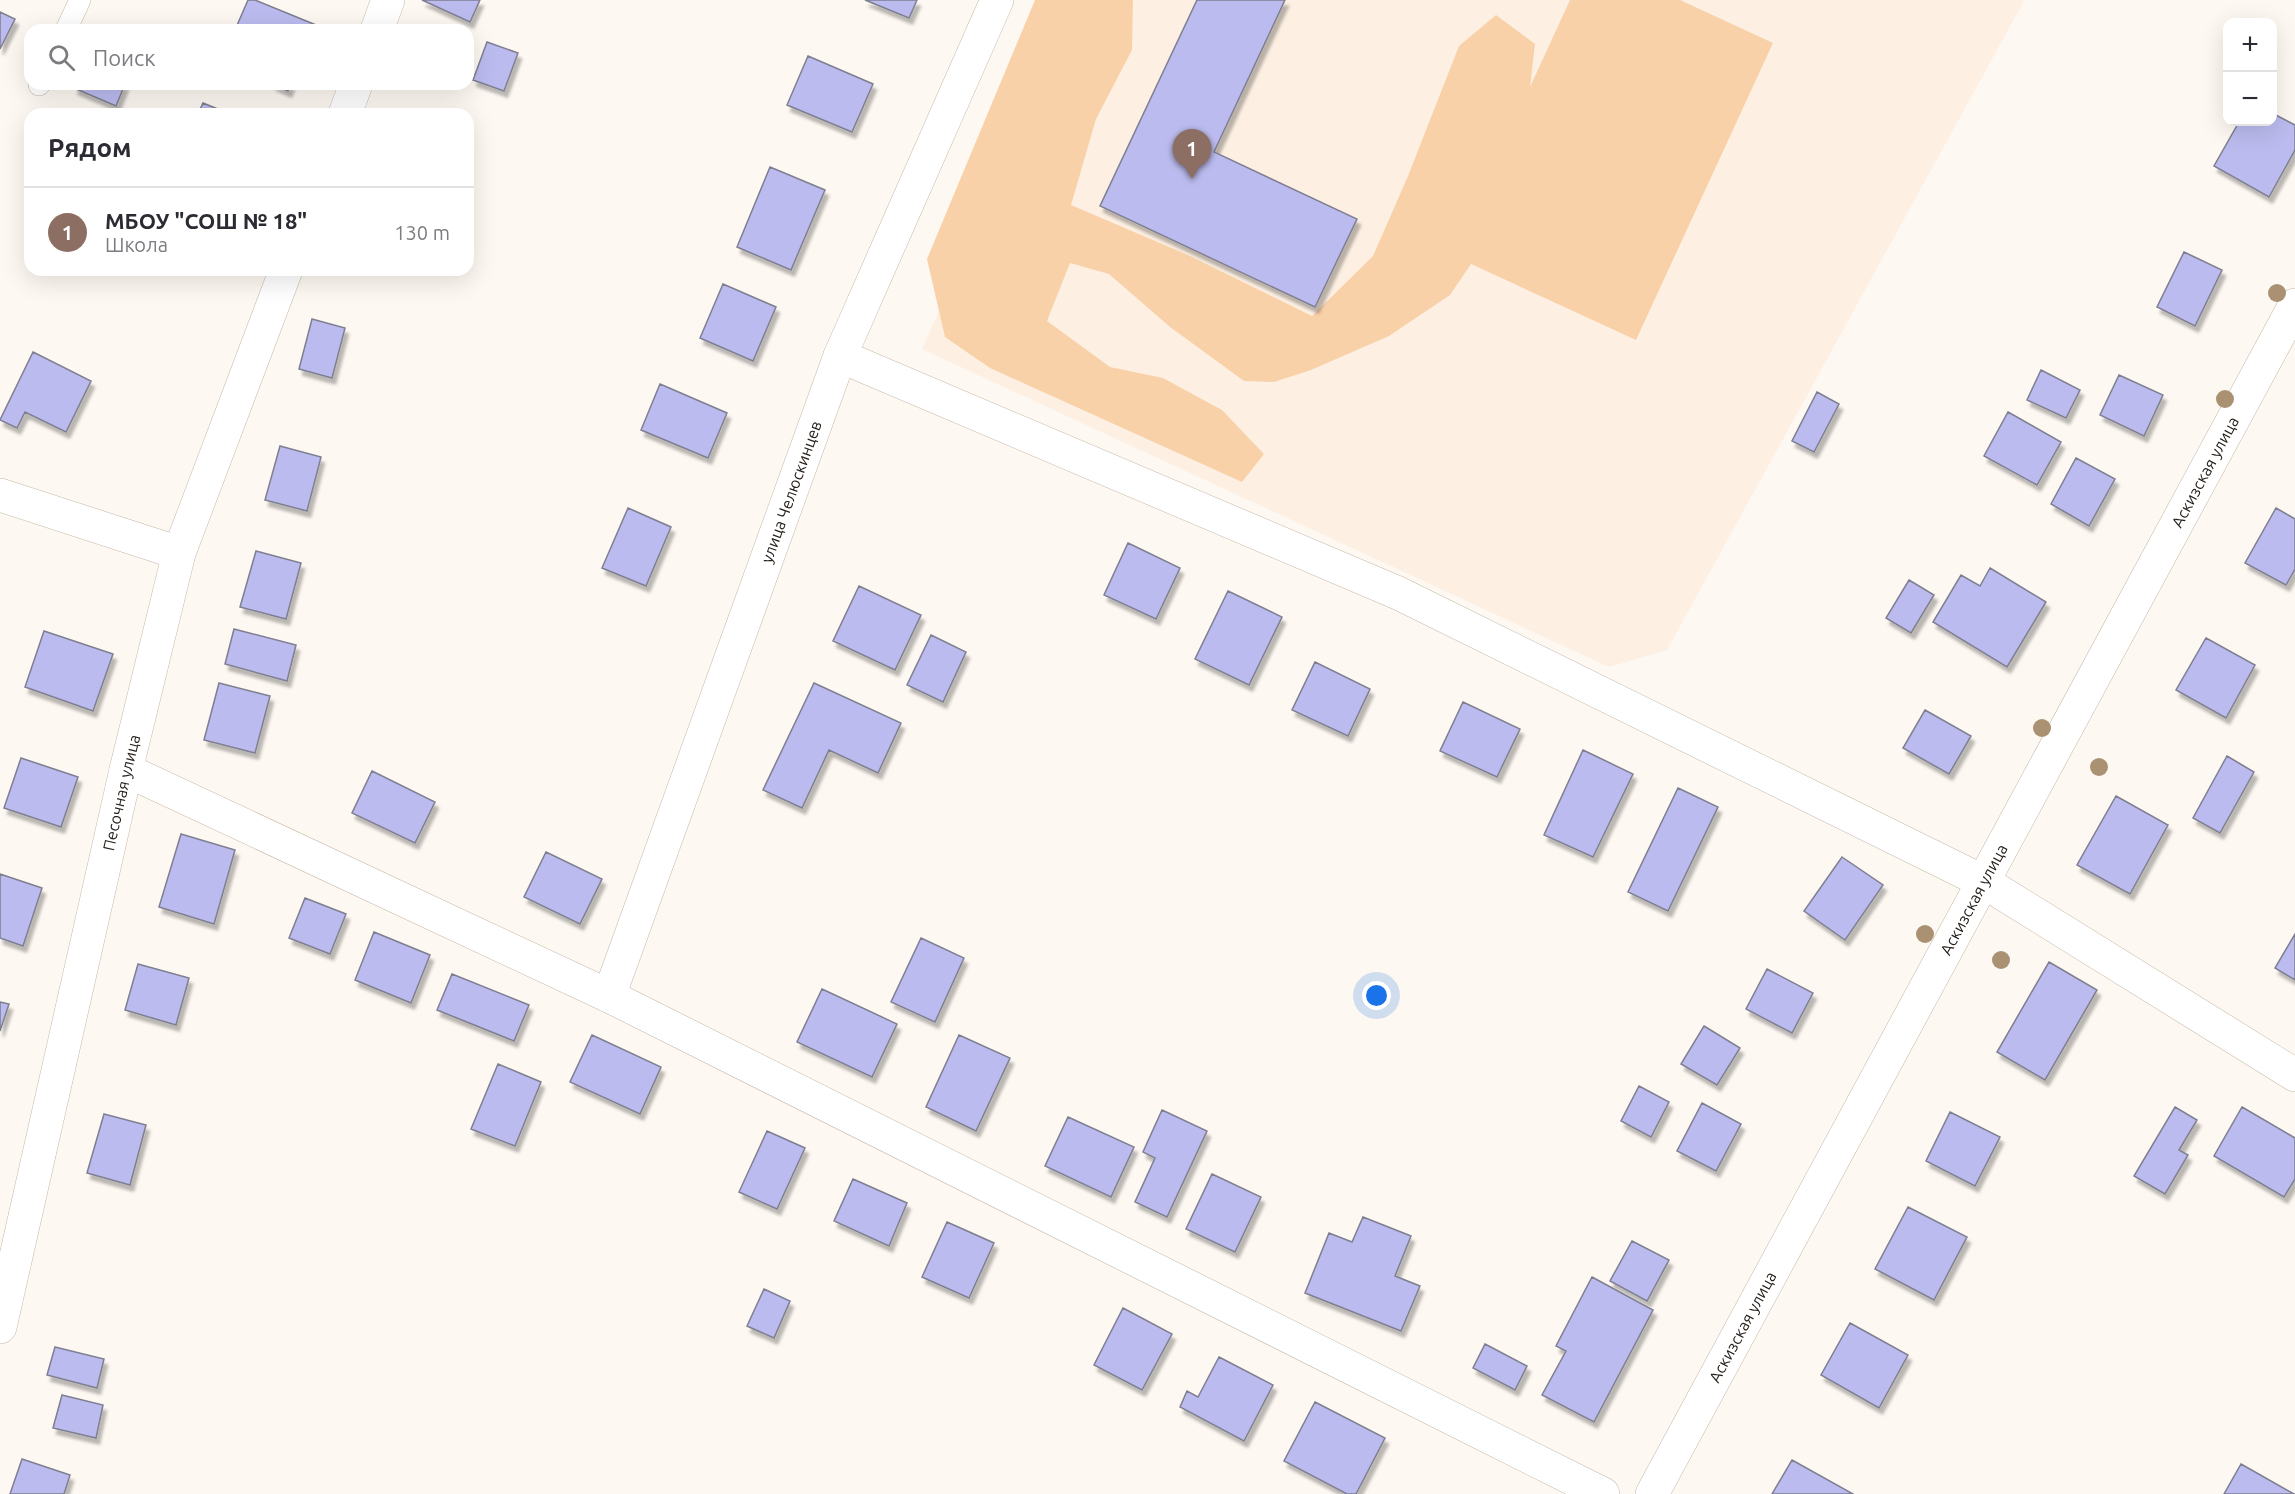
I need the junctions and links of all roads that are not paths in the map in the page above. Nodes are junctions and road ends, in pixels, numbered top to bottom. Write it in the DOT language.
graph roads {
  1 [pos="80,0"];
  2 [pos="388,0"];
  3 [pos="997,0"];
  4 [pos="69,24"];
  5 [pos="379,24"];
  6 [pos="354,90"];
  7 [pos="347,108"];
  8 [pos="284,276"];
  9 [pos="2295,305"];
  10 [pos="840,356"];
  11 [pos="0,495"];
  12 [pos="178,553"];
  13 [pos="126,770"];
  14 [pos="1984,882"];
  15 [pos="609,996"];
  16 [pos="2295,1075"];
  17 [pos="0,1328"];
  18 [pos="1603,1494"];
  19 [pos="1652,1494"];
  1 -- 4 [label="lane"];
  2 -- 5 [label="street"];
  3 -- 10 [label="street, улица Челюскинцев"];
  6 -- 7 [label="street"];
  8 -- 12 [label="street, Песочная улица"];
  9 -- 14 [label="street, Аскизская улица"];
  10 -- 14 [label="street"];
  10 -- 15 [label="street, улица Челюскинцев"];
  11 -- 12 [label="street"];
  12 -- 13 [label="street, Песочная улица"];
  13 -- 15 [label="street"];
  13 -- 17 [label="street, Песочная улица"];
  14 -- 16 [label="street"];
  14 -- 19 [label="street, Аскизская улица"];
  15 -- 18 [label="street"];
}
